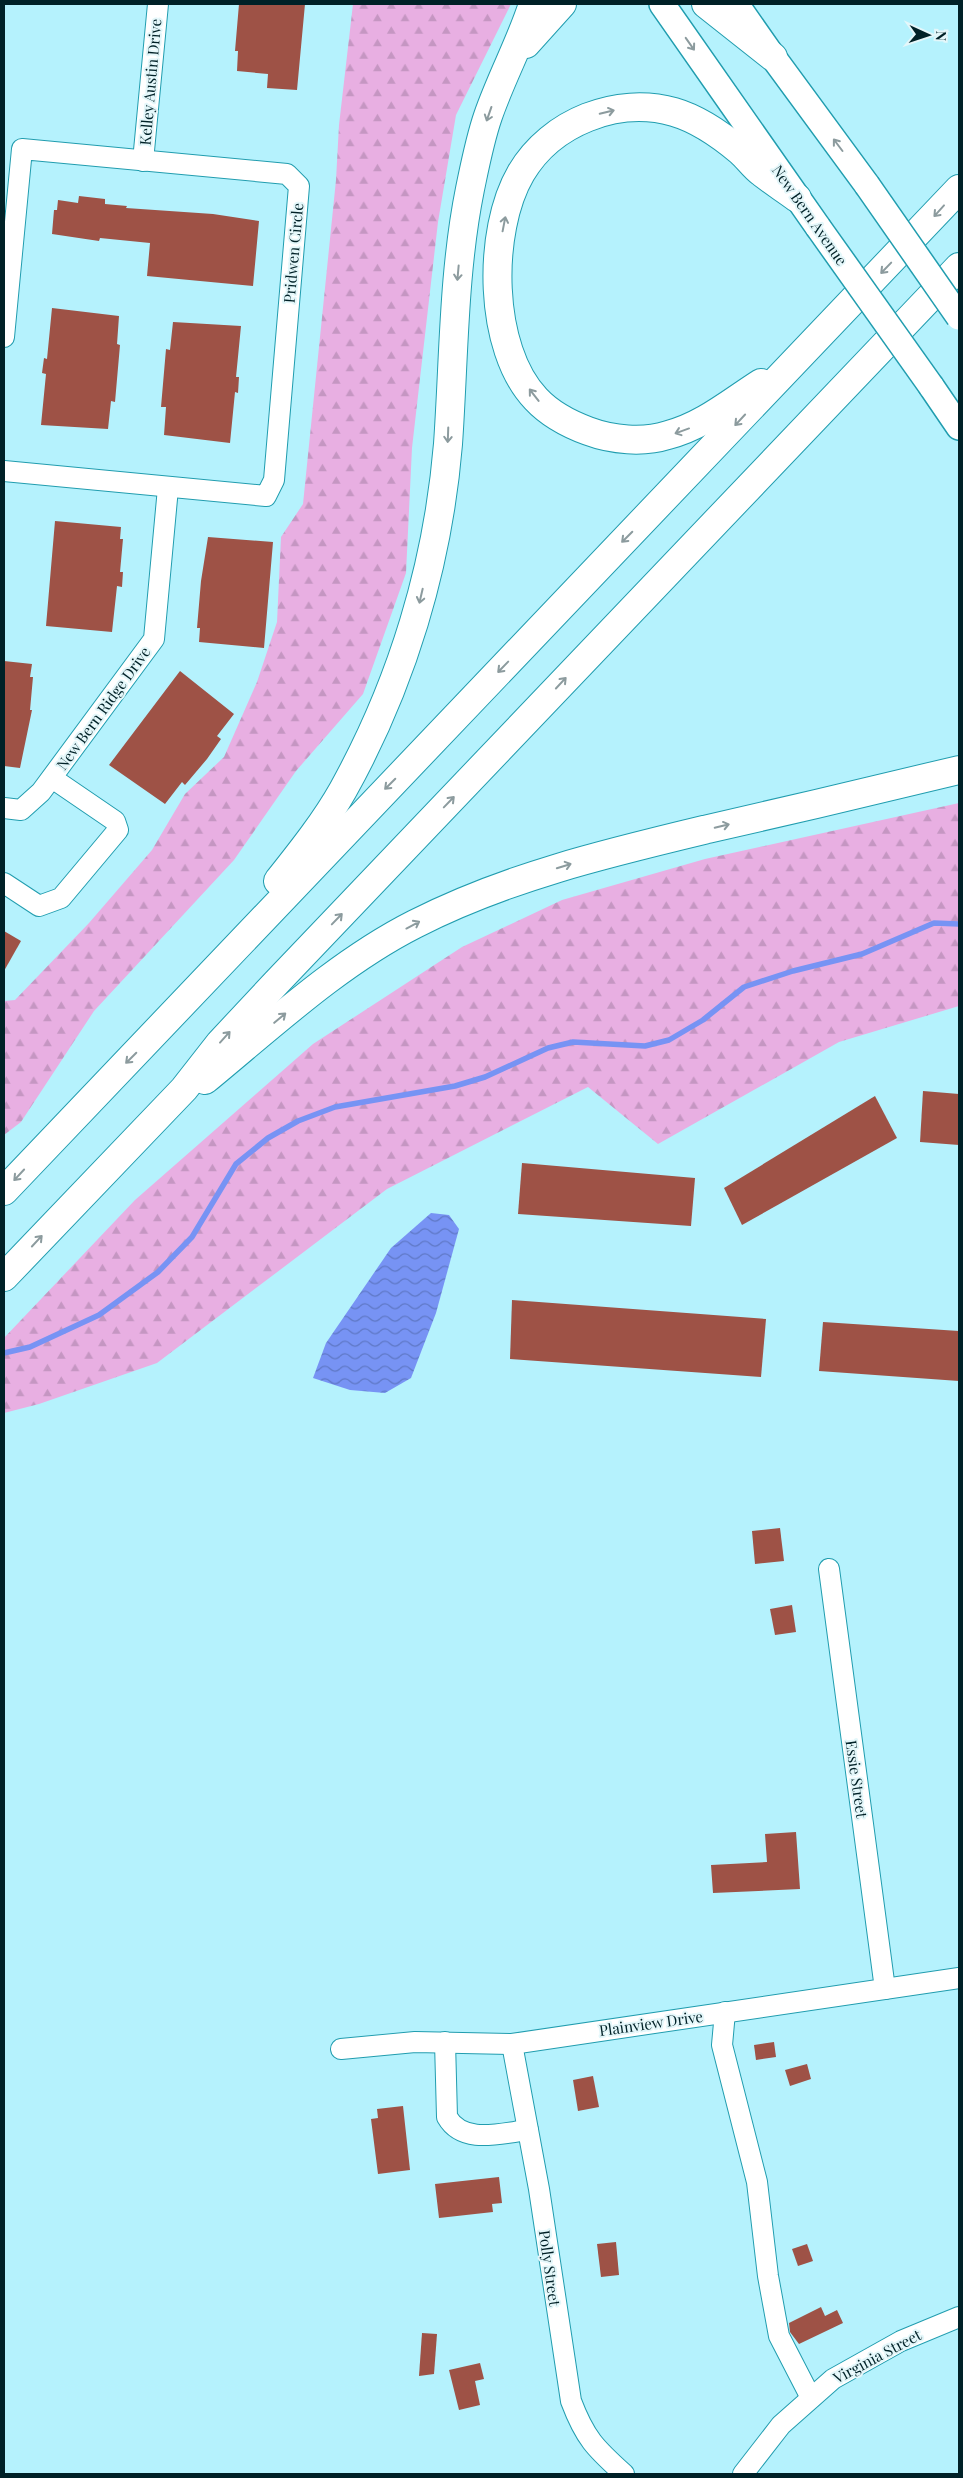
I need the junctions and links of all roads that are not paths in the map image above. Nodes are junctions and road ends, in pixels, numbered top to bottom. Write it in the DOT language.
graph roads {
  1 [pos="158,4"];
  2 [pos="533,4"];
  3 [pos="562,4"];
  4 [pos="662,4"];
  5 [pos="706,4"];
  6 [pos="736,4"];
  7 [pos="772,57"];
  8 [pos="507,69"];
  9 [pos="143,161"];
  10 [pos="959,189"];
  11 [pos="798,198"];
  12 [pos="959,266"];
  13 [pos="959,317"];
  14 [pos="4,337"];
  15 [pos="798,359"];
  16 [pos="959,427"];
  17 [pos="4,471"];
  18 [pos="168,488"];
  19 [pos="959,770"];
  20 [pos="52,778"];
  21 [pos="4,808"];
  22 [pos="4,883"];
  23 [pos="164,1022"];
  24 [pos="135,1139"];
  25 [pos="4,1191"];
  26 [pos="4,1277"];
  27 [pos="829,1569"];
  28 [pos="959,1978"];
  29 [pos="885,1989"];
  30 [pos="725,2012"];
  31 [pos="445,2042"];
  32 [pos="512,2044"];
  33 [pos="340,2049"];
  34 [pos="528,2130"];
  35 [pos="959,2316"];
  36 [pos="811,2398"];
  37 [pos="624,2474"];
  38 [pos="743,2474"];
  1 -- 9 [label="street, Kelley Austin Drive"];
  2 -- 8 [label="highway"];
  3 -- 8 [label="highway"];
  4 -- 11 [label="main road, New Bern Avenue, one-way"];
  5 -- 7 [label="highway"];
  6 -- 7 [label="main road"];
  13 -- 7 [label="main road, one-way, bridge"];
  8 -- 23 [label="highway, one-way"];
  9 -- 14 [label="street, Pridwen Circle"];
  9 -- 18 [label="street, Pridwen Circle"];
  10 -- 15 [label="highway, one-way"];
  15 -- 11 [label="highway, one-way"];
  11 -- 16 [label="main road, New Bern Avenue, bridge"];
  24 -- 12 [label="highway, one-way"];
  15 -- 23 [label="highway, one-way"];
  17 -- 18 [label="street, Pridwen Circle"];
  18 -- 20 [label="street, New Bern Ridge Drive"];
  24 -- 19 [label="highway, one-way"];
  20 -- 21 [label="street, New Bern Ridge Drive"];
  20 -- 22 [label="street, New Bern Ridge Drive"];
  23 -- 25 [label="highway, one-way"];
  26 -- 24 [label="highway, one-way"];
  27 -- 29 [label="street, Essie Street"];
  28 -- 29 [label="street, Plainview Drive"];
  29 -- 30 [label="street, Plainview Drive"];
  30 -- 32 [label="street, Plainview Drive"];
  30 -- 36 [label="street"];
  31 -- 32 [label="street, Plainview Drive"];
  31 -- 33 [label="street, Plainview Drive"];
  31 -- 34 [label="street"];
  32 -- 34 [label="street, Polly Street"];
  34 -- 37 [label="street, Polly Street"];
  35 -- 36 [label="street, Virginia Street"];
  36 -- 38 [label="street, Virginia Street"];
}
